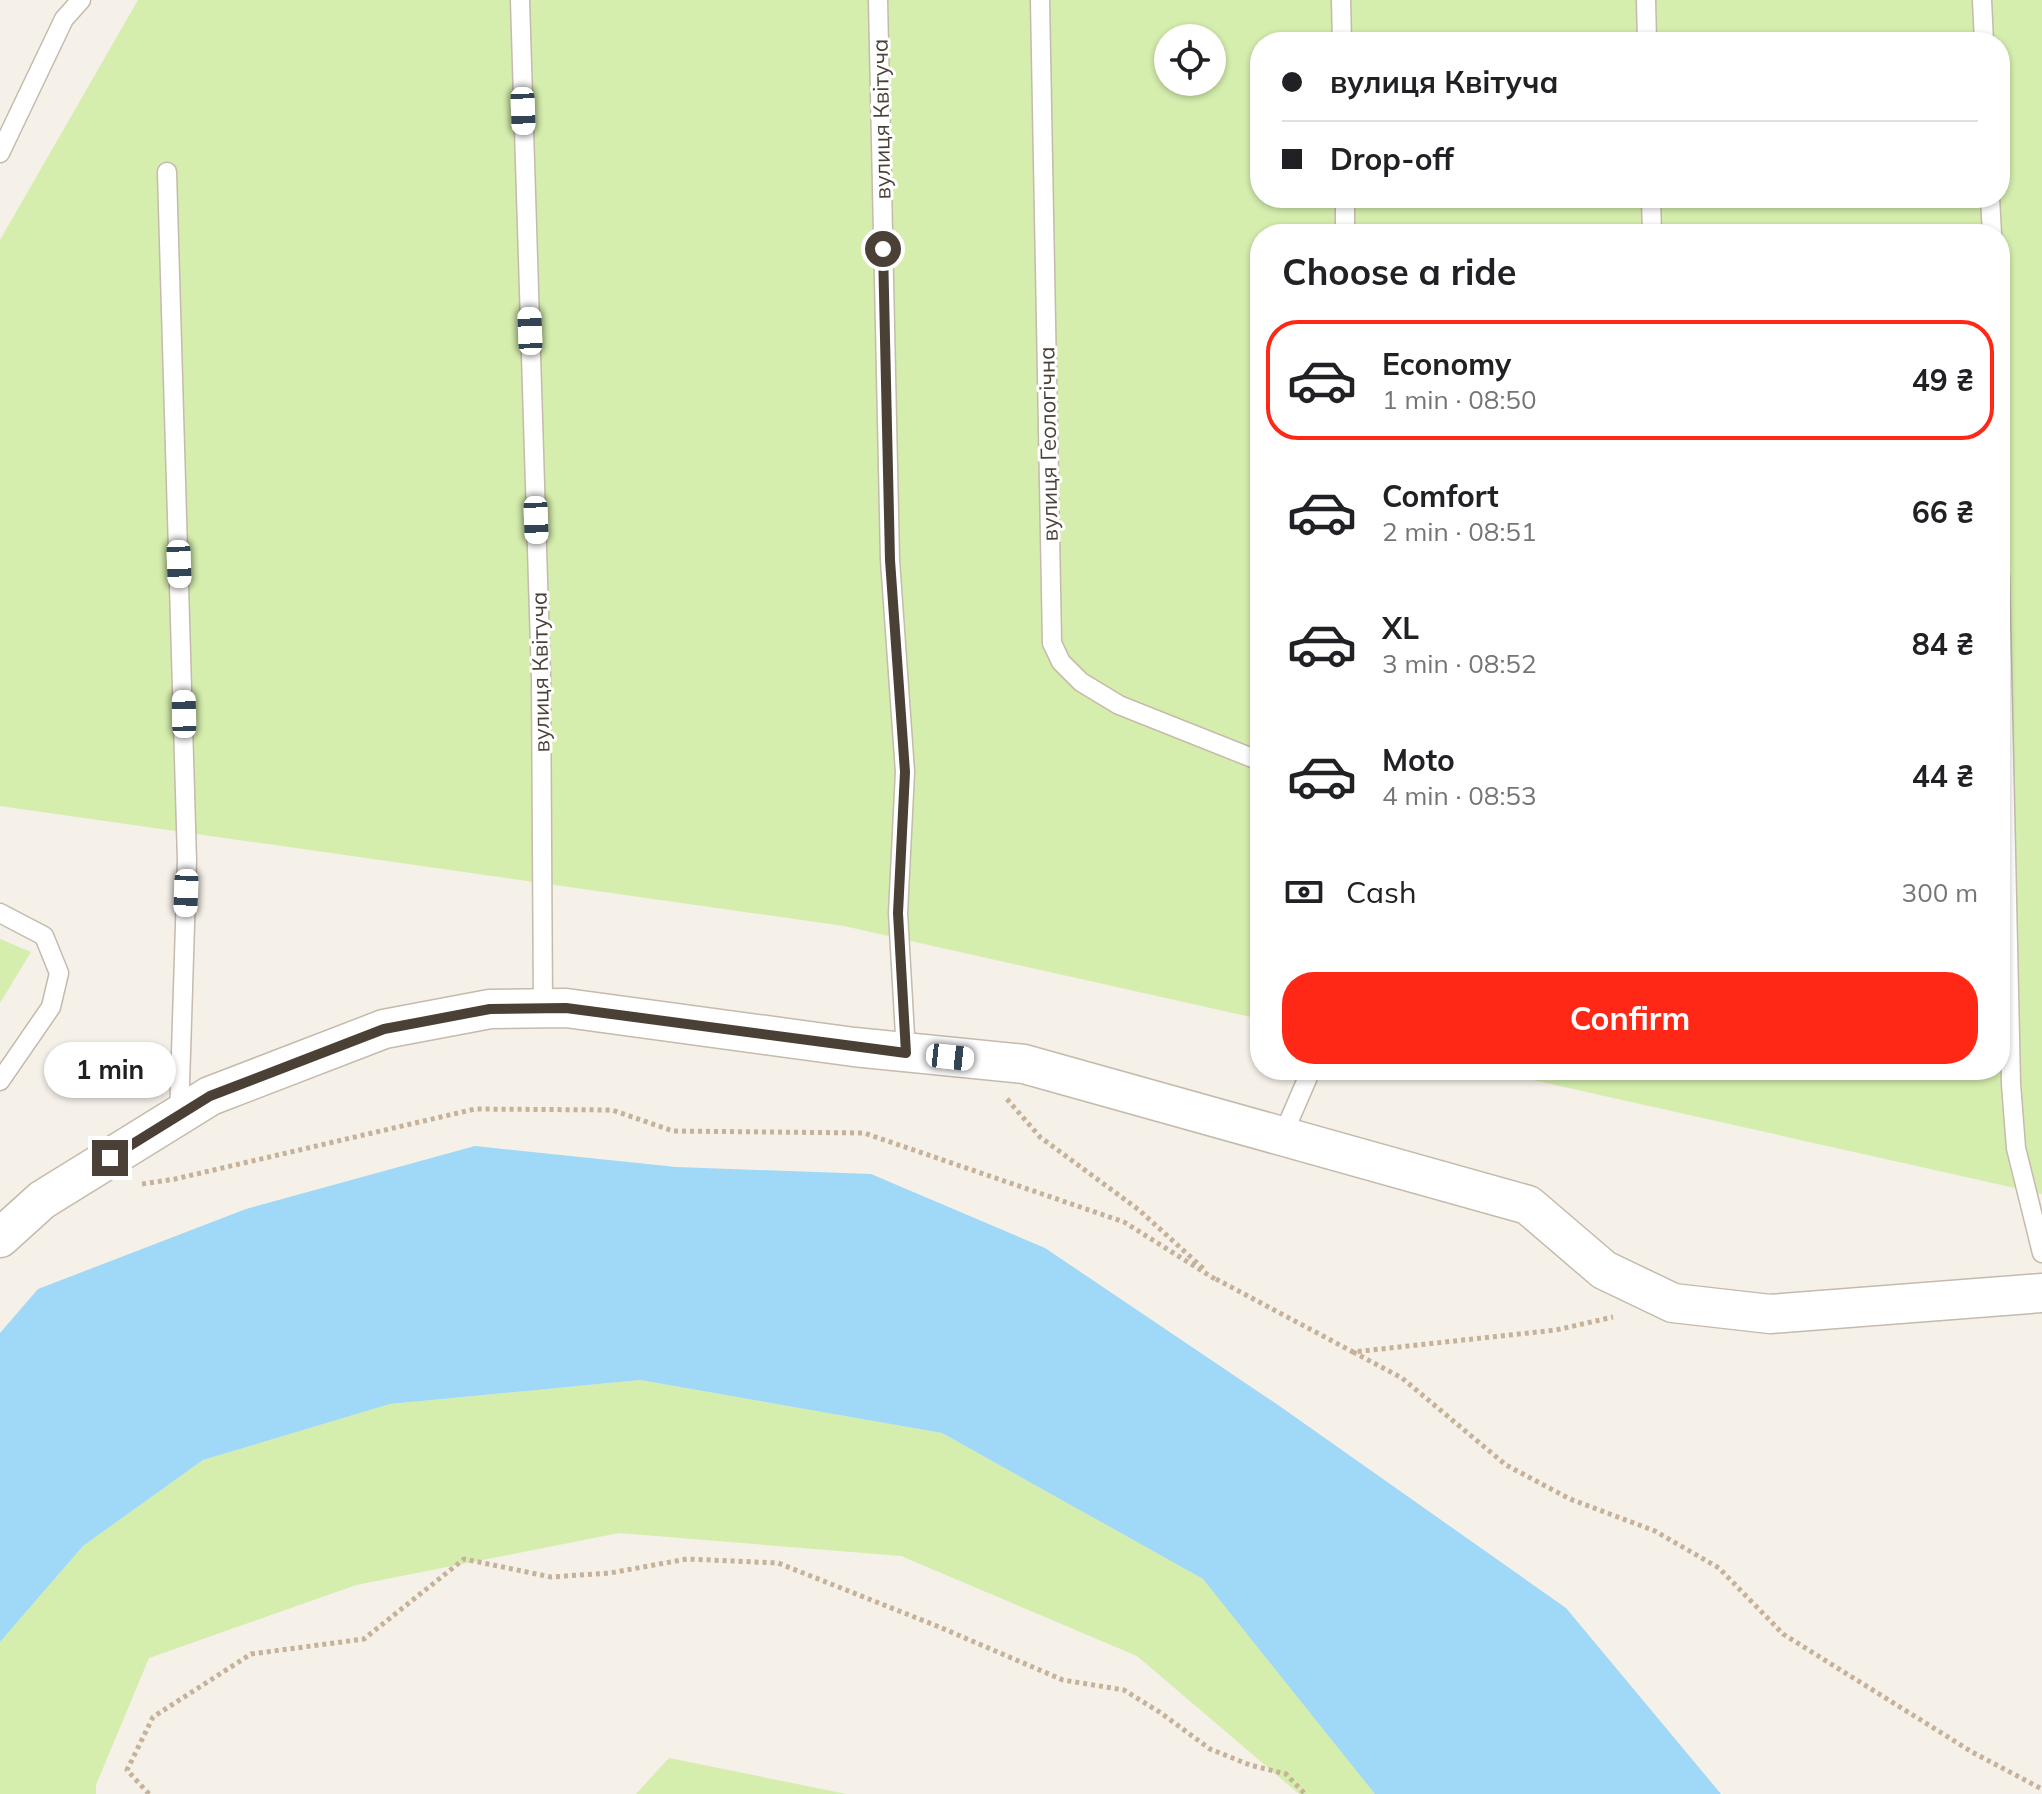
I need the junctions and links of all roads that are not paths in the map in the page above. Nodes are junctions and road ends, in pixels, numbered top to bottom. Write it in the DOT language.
graph roads {
  1 [pos="81,0"];
  2 [pos="520,0"];
  3 [pos="878,0"];
  4 [pos="1040,0"];
  5 [pos="1341,0"];
  6 [pos="1646,0"];
  7 [pos="1982,0"];
  8 [pos="1342,32"];
  9 [pos="1647,32"];
  10 [pos="1984,32"];
  11 [pos="0,153"];
  12 [pos="167,172"];
  13 [pos="1250,757"];
  14 [pos="0,913"];
  15 [pos="543,1008"];
  16 [pos="2010,1038"];
  17 [pos="906,1053"];
  18 [pos="1307,1080"];
  19 [pos="0,1081"];
  20 [pos="179,1116"];
  21 [pos="1282,1137"];
  22 [pos="0,1238"];
  23 [pos="2042,1253"];
  24 [pos="2042,1293"];
  1 -- 11 [label="lane"];
  2 -- 15 [label="lane, вулиця Квітуча"];
  3 -- 17 [label="lane, вулиця Квітуча"];
  4 -- 13 [label="lane, вулиця Геологічна"];
  5 -- 8 [label="lane"];
  6 -- 9 [label="lane"];
  7 -- 10 [label="lane"];
  12 -- 20 [label="lane"];
  14 -- 19 [label="lane"];
  15 -- 17 [label="street"];
  15 -- 20 [label="street"];
  16 -- 23 [label="lane"];
  17 -- 21 [label="street"];
  18 -- 21 [label="lane"];
  20 -- 22 [label="street"];
  21 -- 24 [label="street"];
}
